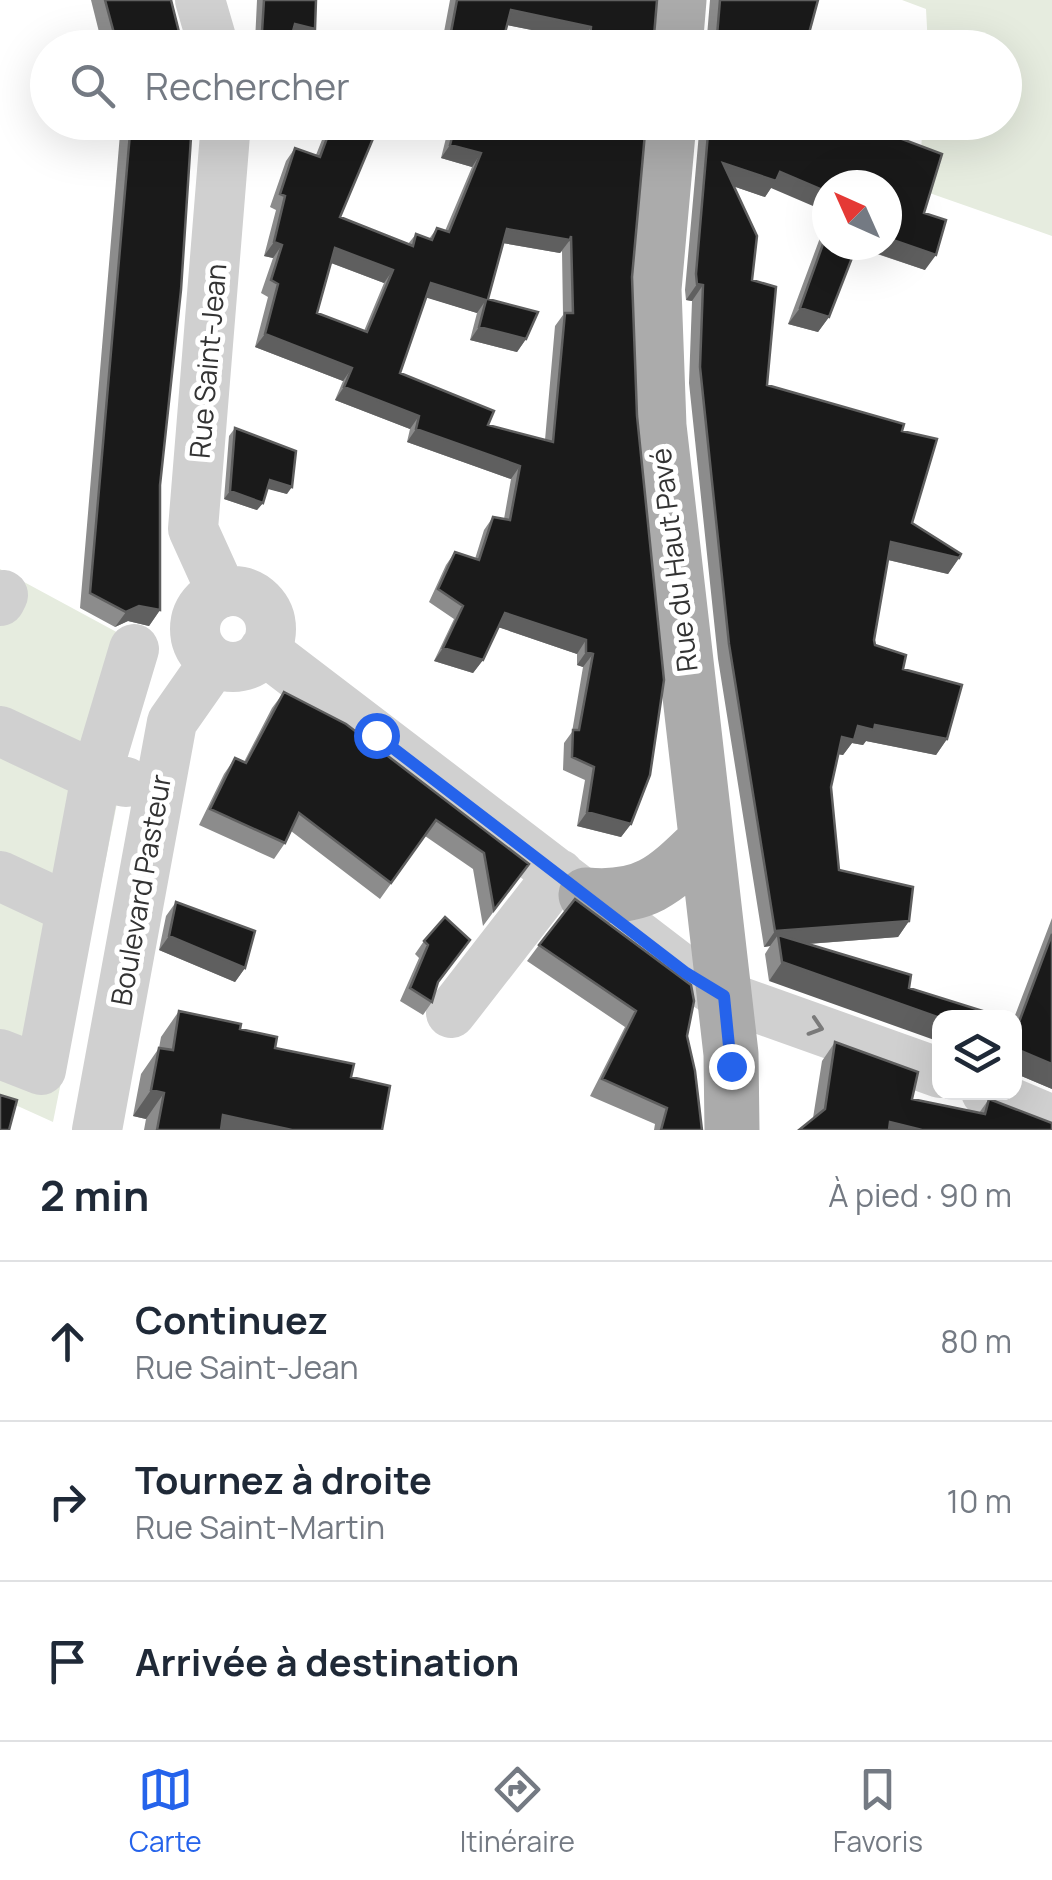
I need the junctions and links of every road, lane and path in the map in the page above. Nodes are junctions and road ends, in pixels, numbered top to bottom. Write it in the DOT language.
graph roads {
  1 [pos="200,0"];
  2 [pos="232,0"];
  3 [pos="679,0"];
  4 [pos="211,30"];
  5 [pos="223,30"];
  6 [pos="676,30"];
  7 [pos="225,140"];
  8 [pos="667,140"];
  9 [pos="222,593"];
  10 [pos="134,649"];
  11 [pos="264,650"];
  12 [pos="214,662"];
  13 [pos="0,730"];
  14 [pos="96,776"];
  15 [pos="160,788"];
  16 [pos="704,842"];
  17 [pos="0,876"];
  18 [pos="572,885"];
  19 [pos="70,909"];
  20 [pos="724,996"];
  21 [pos="450,1013"];
  22 [pos="0,1054"];
  23 [pos="932,1071"];
  24 [pos="1005,1100"];
  25 [pos="1052,1120"];
  26 [pos="97,1130"];
  27 [pos="732,1130"];
  1 -- 4 [label="street"];
  2 -- 5 [label="street"];
  3 -- 6 [label="main road"];
  7 -- 9 [label="street, Rue Saint-Jean"];
  8 -- 16 [label="main road, Rue du Haut Pavé"];
  9 -- 11 [label="street"];
  9 -- 12 [label="street"];
  10 -- 14 [label="street"];
  11 -- 12 [label="street"];
  11 -- 18 [label="street"];
  12 -- 15 [label="street, Boulevard Pasteur"];
  13 -- 14 [label="street"];
  14 -- 15 [label="street"];
  14 -- 19 [label="street"];
  15 -- 26 [label="street, Boulevard Pasteur"];
  16 -- 18 [label="main road"];
  16 -- 20 [label="main road, Rue du Haut Pavé"];
  17 -- 19 [label="street"];
  18 -- 20 [label="street"];
  18 -- 21 [label="street"];
  19 -- 22 [label="street"];
  20 -- 23 [label="street, one-way"];
  20 -- 27 [label="main road, Rue du Haut Pavé"];
  24 -- 25 [label="street"];
}
